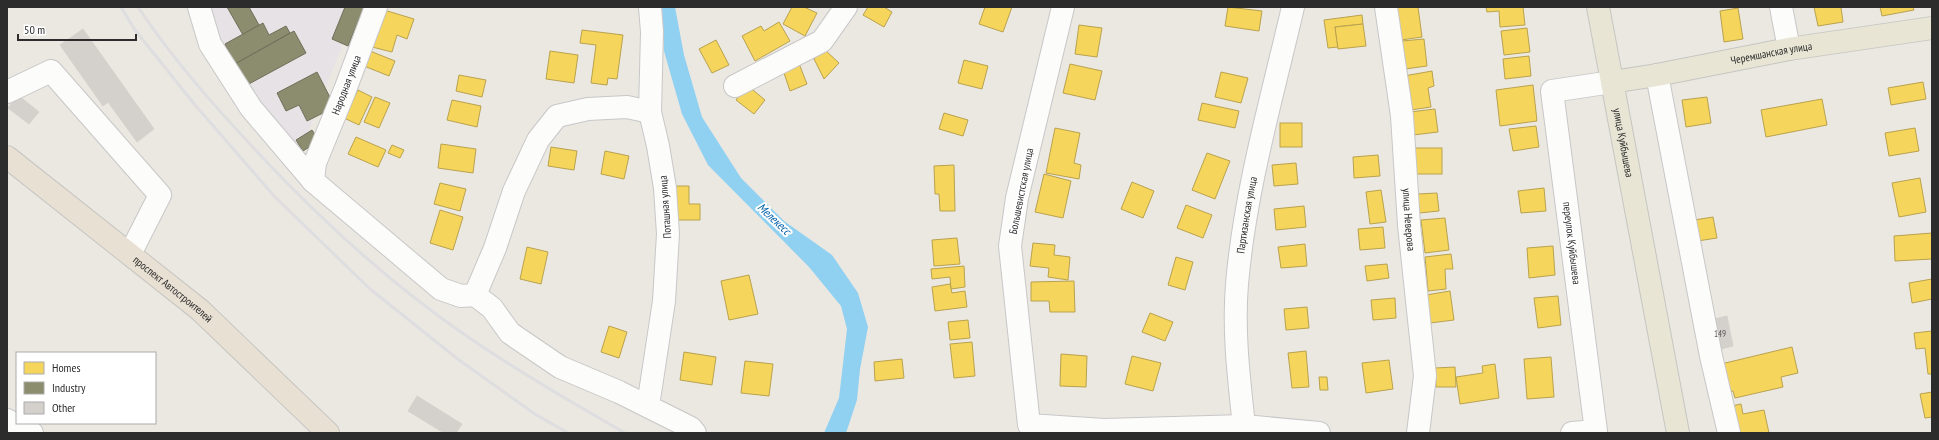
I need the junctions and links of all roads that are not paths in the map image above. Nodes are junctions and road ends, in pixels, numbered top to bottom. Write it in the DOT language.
graph roads {
  1 [pos="199,7"];
  2 [pos="376,7"];
  3 [pos="650,7"];
  4 [pos="846,7"];
  5 [pos="1063,7"];
  6 [pos="1292,7"];
  7 [pos="1386,7"];
  8 [pos="1598,7"];
  9 [pos="1781,7"];
  10 [pos="1932,28"];
  11 [pos="1789,49"];
  12 [pos="1657,75"];
  13 [pos="1612,82"];
  14 [pos="735,86"];
  15 [pos="7,92"];
  16 [pos="650,112"];
  17 [pos="7,157"];
  18 [pos="314,172"];
  19 [pos="130,254"];
  20 [pos="475,295"];
  21 [pos="648,406"];
  22 [pos="7,420"];
  23 [pos="1244,426"];
  24 [pos="1104,431"];
  25 [pos="1596,432"];
  26 [pos="32,433"];
  27 [pos="328,433"];
  28 [pos="695,433"];
  29 [pos="1319,433"];
  30 [pos="1418,433"];
  31 [pos="1572,433"];
  32 [pos="1678,433"];
  33 [pos="1729,433"];
  1 -- 18 [label="street"];
  2 -- 18 [label="street, Народная улица"];
  3 -- 16 [label="street, Поташная улица"];
  4 -- 14 [label="street"];
  5 -- 24 [label="street, Большевистская улица"];
  6 -- 23 [label="street, Партизанская улица"];
  7 -- 30 [label="street, улица Неверова"];
  8 -- 13 [label="main road, улица Куйбышева"];
  9 -- 11 [label="street"];
  10 -- 11 [label="main road, Черемшанская улица"];
  11 -- 12 [label="main road, Черемшанская улица"];
  12 -- 13 [label="main road, Черемшанская улица"];
  12 -- 33 [label="street"];
  13 -- 25 [label="street, переулок Куйбышева"];
  13 -- 32 [label="main road, улица Куйбышева"];
  15 -- 19 [label="street"];
  16 -- 20 [label="street"];
  16 -- 21 [label="street, Поташная улица"];
  17 -- 19 [label="highway, проспект Автостроителей"];
  18 -- 20 [label="street"];
  19 -- 27 [label="highway, проспект Автостроителей"];
  20 -- 21 [label="street"];
  21 -- 28 [label="street"];
  22 -- 26 [label="street"];
  23 -- 24 [label="street"];
  23 -- 29 [label="street"];
  25 -- 31 [label="street, переулок Куйбышева"];
}
